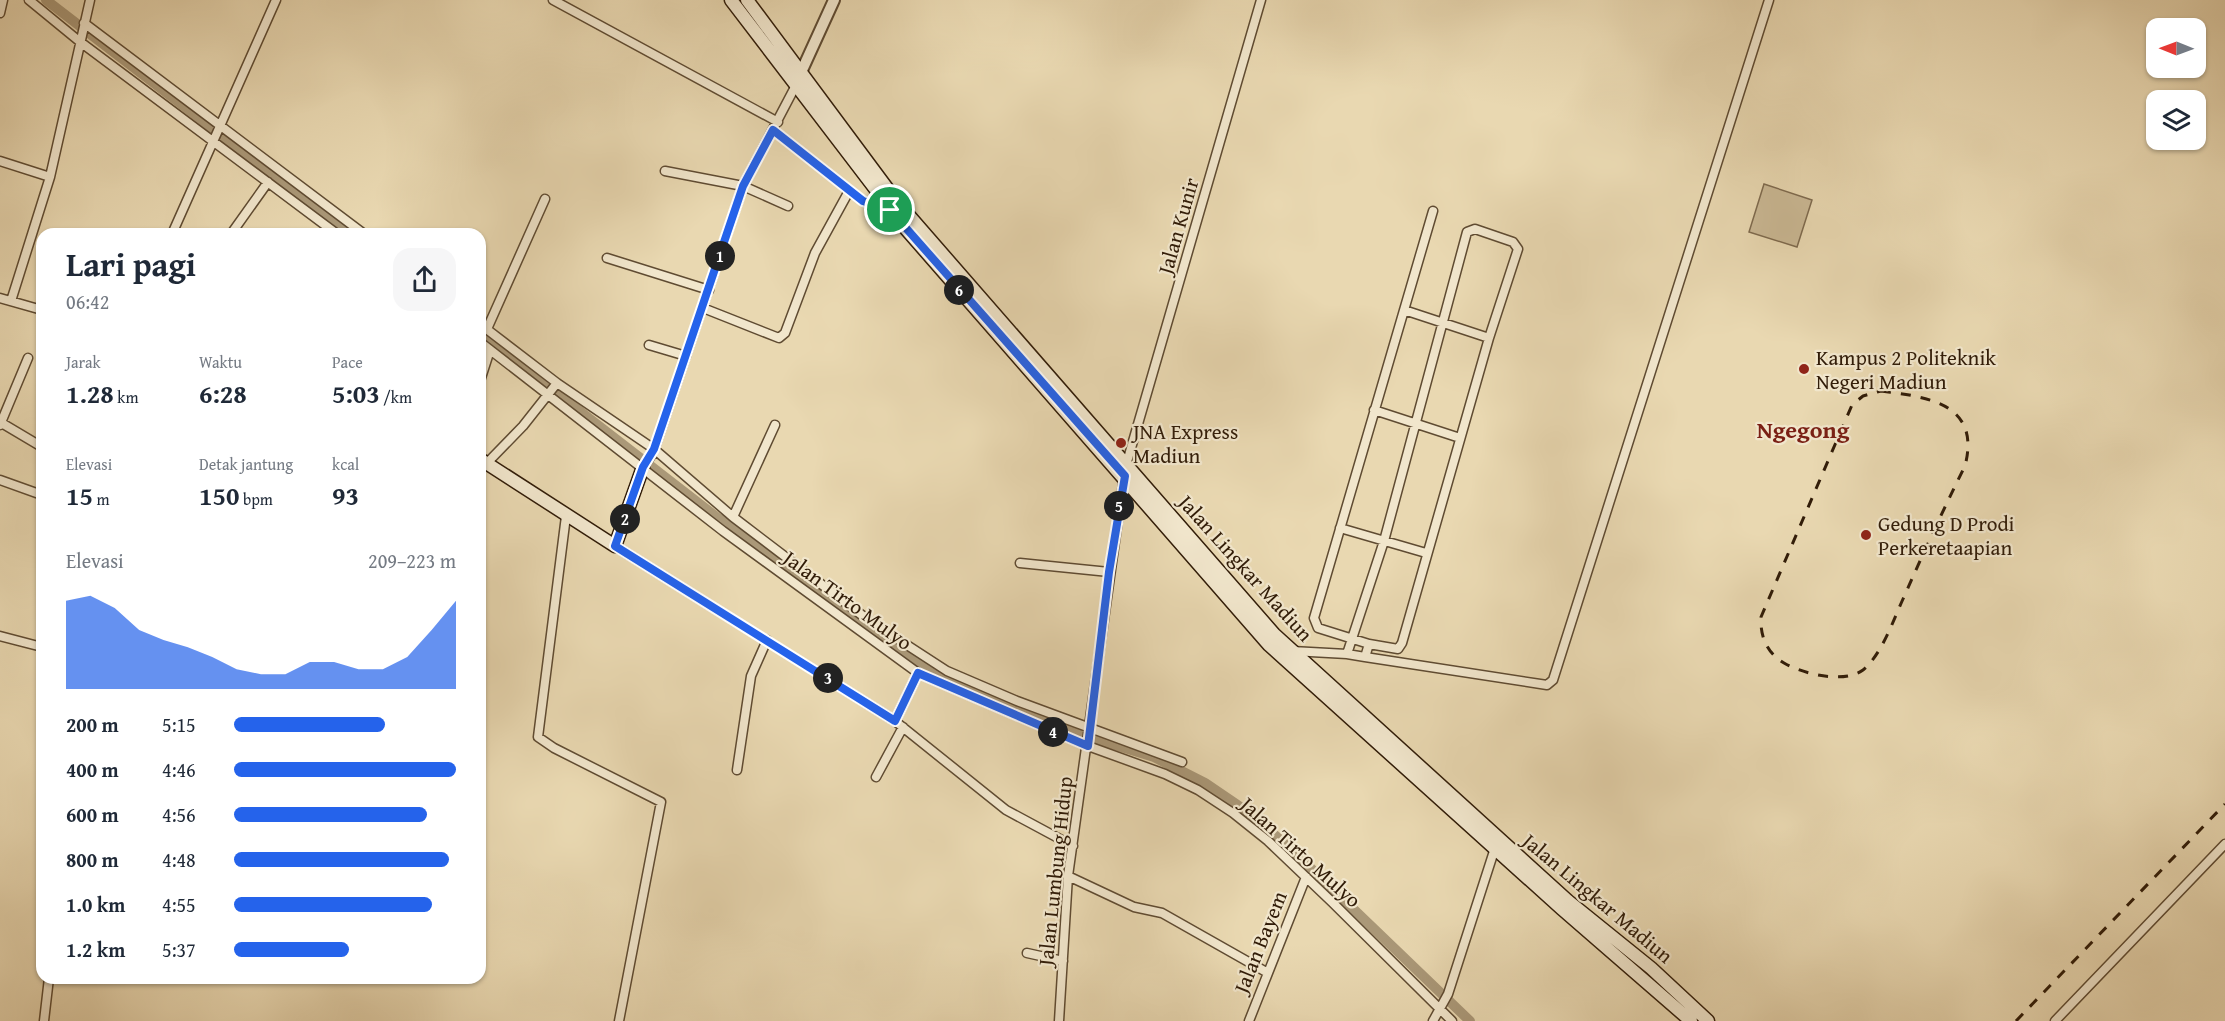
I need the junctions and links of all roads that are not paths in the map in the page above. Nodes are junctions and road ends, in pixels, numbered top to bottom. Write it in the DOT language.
graph roads {
  1 [pos="3,0"];
  2 [pos="29,0"];
  3 [pos="90,0"];
  4 [pos="276,0"];
  5 [pos="553,0"];
  6 [pos="730,0"];
  7 [pos="747,0"];
  8 [pos="834,0"];
  9 [pos="1261,0"];
  10 [pos="1769,0"];
  11 [pos="0,13"];
  12 [pos="84,24"];
  13 [pos="80,40"];
  14 [pos="801,74"];
  15 [pos="795,87"];
  16 [pos="219,126"];
  17 [pos="775,126"];
  18 [pos="212,140"];
  19 [pos="0,161"];
  20 [pos="665,171"];
  21 [pos="50,177"];
  22 [pos="268,182"];
  23 [pos="743,186"];
  24 [pos="849,191"];
  25 [pos="545,199"];
  26 [pos="788,206"];
  27 [pos="894,207"];
  28 [pos="1433,212"];
  29 [pos="175,228"];
  30 [pos="235,228"];
  31 [pos="329,228"];
  32 [pos="356,228"];
  33 [pos="607,258"];
  34 [pos="709,290"];
  35 [pos="0,298"];
  36 [pos="11,301"];
  37 [pos="36,308"];
  38 [pos="703,308"];
  39 [pos="1404,310"];
  40 [pos="486,322"];
  41 [pos="1441,323"];
  42 [pos="486,328"];
  43 [pos="1489,338"];
  44 [pos="649,345"];
  45 [pos="486,347"];
  46 [pos="490,350"];
  47 [pos="686,356"];
  48 [pos="28,358"];
  49 [pos="486,362"];
  50 [pos="556,385"];
  51 [pos="547,395"];
  52 [pos="1374,410"];
  53 [pos="0,423"];
  54 [pos="1414,424"];
  55 [pos="776,425"];
  56 [pos="1460,438"];
  57 [pos="36,444"];
  58 [pos="653,451"];
  59 [pos="486,458"];
  60 [pos="1127,462"];
  61 [pos="486,463"];
  62 [pos="643,469"];
  63 [pos="1125,476"];
  64 [pos="0,480"];
  65 [pos="36,493"];
  66 [pos="566,516"];
  67 [pos="734,517"];
  68 [pos="1340,528"];
  69 [pos="1384,541"];
  70 [pos="615,546"];
  71 [pos="1426,553"];
  72 [pos="1020,563"];
  73 [pos="1109,572"];
  74 [pos="0,636"];
  75 [pos="767,639"];
  76 [pos="1352,639"];
  77 [pos="1369,644"];
  78 [pos="36,645"];
  79 [pos="1292,651"];
  80 [pos="1347,654"];
  81 [pos="1365,657"];
  82 [pos="918,673"];
  83 [pos="899,724"];
  84 [pos="1090,728"];
  85 [pos="1088,744"];
  86 [pos="1182,762"];
  87 [pos="737,770"];
  88 [pos="876,777"];
  89 [pos="2225,844"];
  90 [pos="1073,846"];
  91 [pos="1495,848"];
  92 [pos="1068,876"];
  93 [pos="1306,877"];
  94 [pos="1027,953"];
  95 [pos="1063,961"];
  96 [pos="1268,973"];
  97 [pos="1647,973"];
  98 [pos="48,984"];
  99 [pos="1439,1007"];
  100 [pos="44,1021"];
  101 [pos="618,1021"];
  102 [pos="1059,1021"];
  103 [pos="1249,1021"];
  104 [pos="1432,1021"];
  105 [pos="1452,1021"];
  106 [pos="1691,1021"];
  107 [pos="1708,1021"];
  108 [pos="2055,1021"];
  1 -- 11 [label="street"];
  2 -- 13 [label="street"];
  3 -- 12 [label="street"];
  4 -- 16 [label="street"];
  5 -- 17 [label="street"];
  6 -- 15 [label="main road, Jalan Lingkar Madiun"];
  7 -- 14 [label="main road, Jalan Lingkar Madiun"];
  8 -- 14 [label="street"];
  9 -- 60 [label="street, Jalan Kunir"];
  10 -- 81 [label="street"];
  12 -- 13 [label="street"];
  12 -- 16 [label="street"];
  13 -- 18 [label="street"];
  13 -- 21 [label="street"];
  14 -- 15 [label="street"];
  14 -- 27 [label="main road, Jalan Lingkar Madiun"];
  15 -- 17 [label="street"];
  15 -- 27 [label="main road, Jalan Lingkar Madiun"];
  16 -- 18 [label="street"];
  16 -- 32 [label="street"];
  17 -- 23 [label="street"];
  17 -- 24 [label="street"];
  18 -- 22 [label="street"];
  18 -- 29 [label="street"];
  19 -- 21 [label="street"];
  20 -- 23 [label="street"];
  21 -- 36 [label="street"];
  22 -- 30 [label="street"];
  22 -- 31 [label="street"];
  23 -- 26 [label="street"];
  23 -- 34 [label="street"];
  24 -- 27 [label="street"];
  24 -- 38 [label="street"];
  25 -- 40 [label="street"];
  27 -- 60 [label="main road, Jalan Lingkar Madiun"];
  27 -- 63 [label="main road, Jalan Lingkar Madiun"];
  28 -- 39 [label="street"];
  33 -- 34 [label="street"];
  34 -- 38 [label="street"];
  35 -- 36 [label="street"];
  36 -- 37 [label="street"];
  38 -- 47 [label="street"];
  39 -- 41 [label="street"];
  39 -- 52 [label="street"];
  41 -- 43 [label="street"];
  41 -- 43 [label="street"];
  41 -- 54 [label="street"];
  42 -- 50 [label="street"];
  43 -- 56 [label="street"];
  44 -- 47 [label="street"];
  45 -- 46 [label="street, Jalan Tirto Mulyo"];
  46 -- 49 [label="street"];
  46 -- 51 [label="street, Jalan Tirto Mulyo"];
  47 -- 58 [label="street"];
  48 -- 53 [label="street"];
  50 -- 51 [label="street"];
  50 -- 58 [label="street"];
  51 -- 59 [label="street"];
  51 -- 62 [label="street, Jalan Tirto Mulyo"];
  52 -- 54 [label="street"];
  52 -- 68 [label="street"];
  53 -- 57 [label="street"];
  54 -- 56 [label="street"];
  54 -- 69 [label="street"];
  55 -- 67 [label="street"];
  56 -- 71 [label="street"];
  58 -- 62 [label="street"];
  58 -- 67 [label="street"];
  60 -- 79 [label="main road, Jalan Lingkar Madiun"];
  61 -- 66 [label="main road"];
  62 -- 70 [label="main road"];
  62 -- 82 [label="street, Jalan Tirto Mulyo"];
  63 -- 73 [label="street, Jalan Lumbung Hidup"];
  63 -- 91 [label="main road, Jalan Lingkar Madiun"];
  64 -- 65 [label="street"];
  66 -- 70 [label="main road"];
  66 -- 101 [label="street"];
  67 -- 84 [label="street"];
  68 -- 69 [label="street"];
  68 -- 76 [label="street"];
  69 -- 71 [label="street"];
  69 -- 76 [label="street"];
  70 -- 75 [label="street"];
  71 -- 77 [label="street"];
  72 -- 73 [label="street"];
  73 -- 84 [label="street, Jalan Lumbung Hidup"];
  74 -- 78 [label="street"];
  75 -- 83 [label="street"];
  75 -- 87 [label="street"];
  76 -- 77 [label="street"];
  76 -- 80 [label="street"];
  77 -- 81 [label="street"];
  79 -- 80 [label="street"];
  79 -- 97 [label="main road, Jalan Lingkar Madiun"];
  80 -- 81 [label="street"];
  82 -- 83 [label="street"];
  82 -- 85 [label="street, Jalan Tirto Mulyo"];
  83 -- 88 [label="street"];
  83 -- 90 [label="street"];
  84 -- 85 [label="street, Jalan Lumbung Hidup"];
  84 -- 86 [label="street"];
  85 -- 90 [label="street, Jalan Lumbung Hidup"];
  85 -- 93 [label="street, Jalan Tirto Mulyo"];
  89 -- 108 [label="street"];
  90 -- 92 [label="street, Jalan Lumbung Hidup"];
  91 -- 97 [label="main road, Jalan Lingkar Madiun"];
  91 -- 99 [label="street"];
  92 -- 95 [label="street, Jalan Lumbung Hidup"];
  92 -- 96 [label="street"];
  93 -- 96 [label="street, Jalan Bayem"];
  93 -- 99 [label="street, Jalan Tirto Mulyo"];
  94 -- 95 [label="street"];
  95 -- 102 [label="street, Jalan Lumbung Hidup"];
  96 -- 103 [label="street, Jalan Bayem"];
  97 -- 106 [label="main road, Jalan Lingkar Madiun"];
  97 -- 107 [label="main road, Jalan Lingkar Madiun"];
  98 -- 100 [label="street"];
  99 -- 104 [label="street"];
  99 -- 105 [label="street, Jalan Tirto Mulyo"];
}
